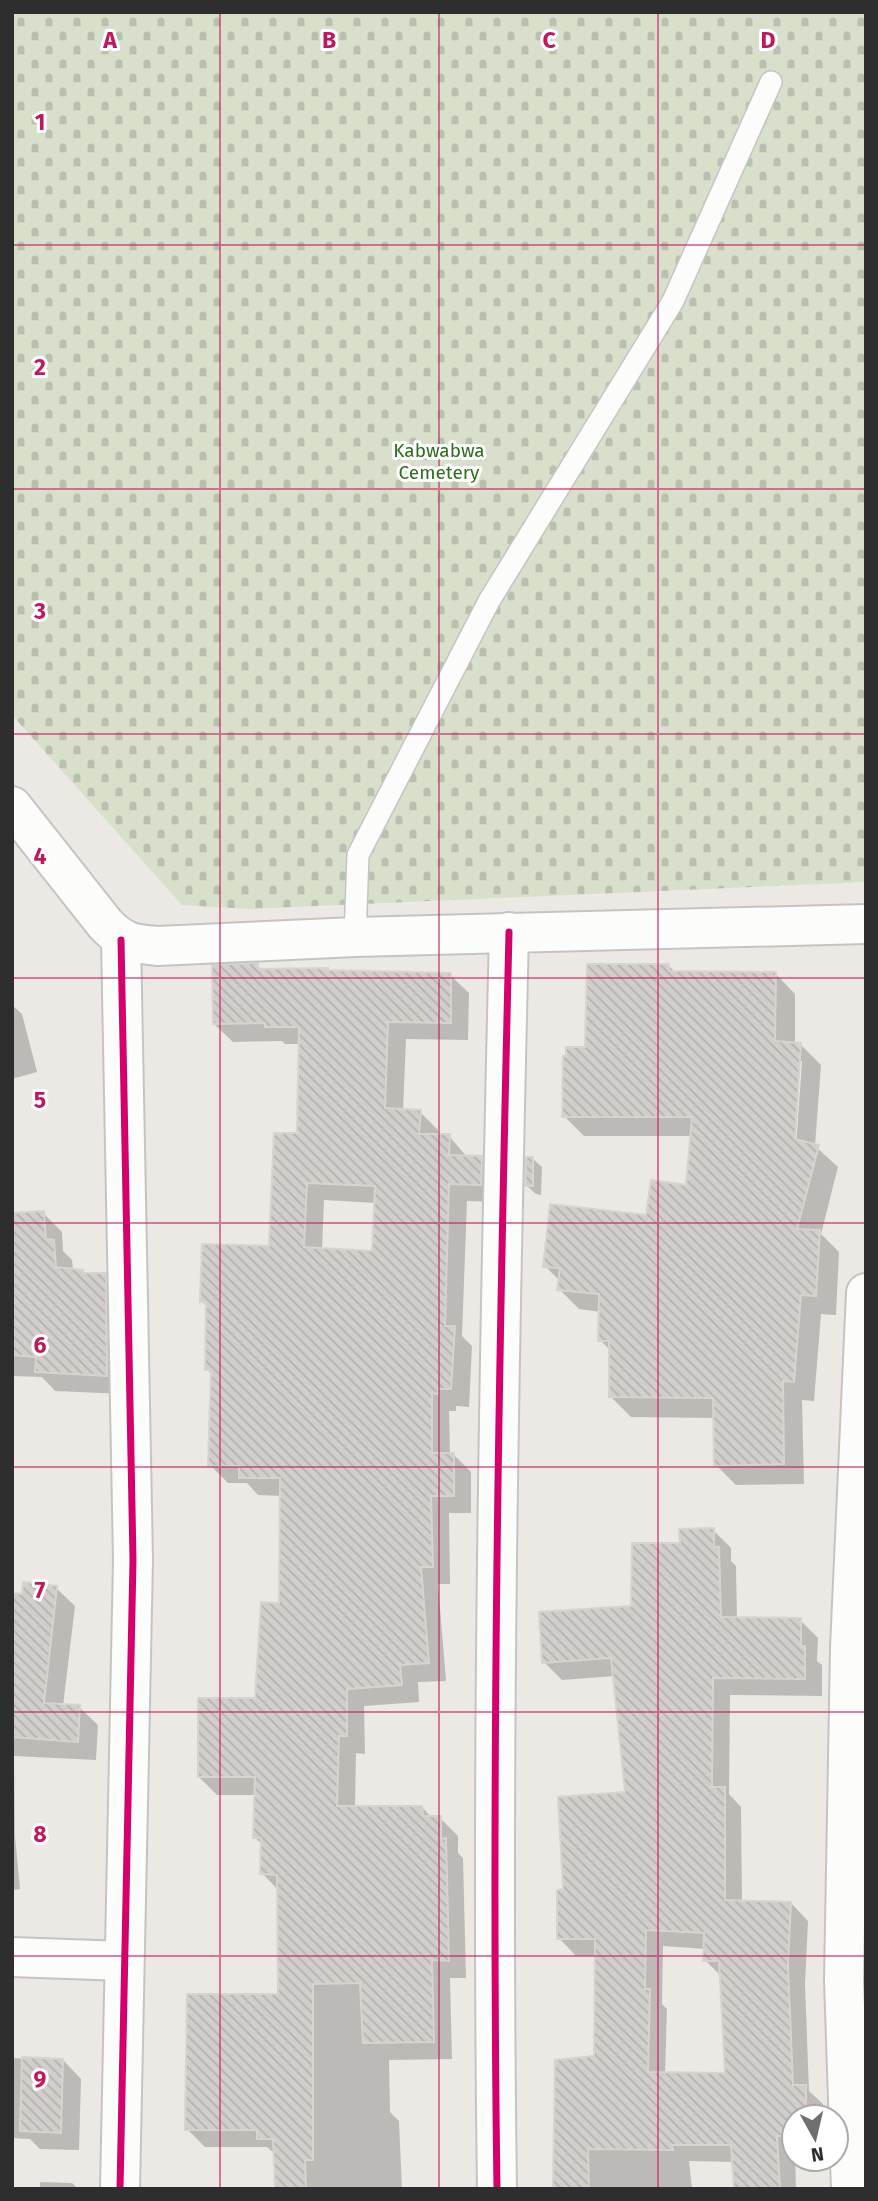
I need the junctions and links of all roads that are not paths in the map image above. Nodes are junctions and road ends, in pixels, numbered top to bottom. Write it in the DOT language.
graph roads {
  1 [pos="771,82"];
  2 [pos="12,806"];
  3 [pos="866,924"];
  4 [pos="509,932"];
  5 [pos="355,937"];
  6 [pos="121,940"];
  7 [pos="866,1293"];
  8 [pos="12,1956"];
  9 [pos="124,1961"];
  10 [pos="120,2189"];
  11 [pos="497,2189"];
  12 [pos="851,2189"];
  1 -- 5 [label="lane"];
  2 -- 6 [label="street"];
  3 -- 4 [label="street"];
  4 -- 5 [label="street"];
  4 -- 11 [label="street"];
  5 -- 6 [label="street"];
  6 -- 9 [label="street"];
  7 -- 12 [label="street"];
  8 -- 9 [label="street"];
  9 -- 10 [label="street"];
}
